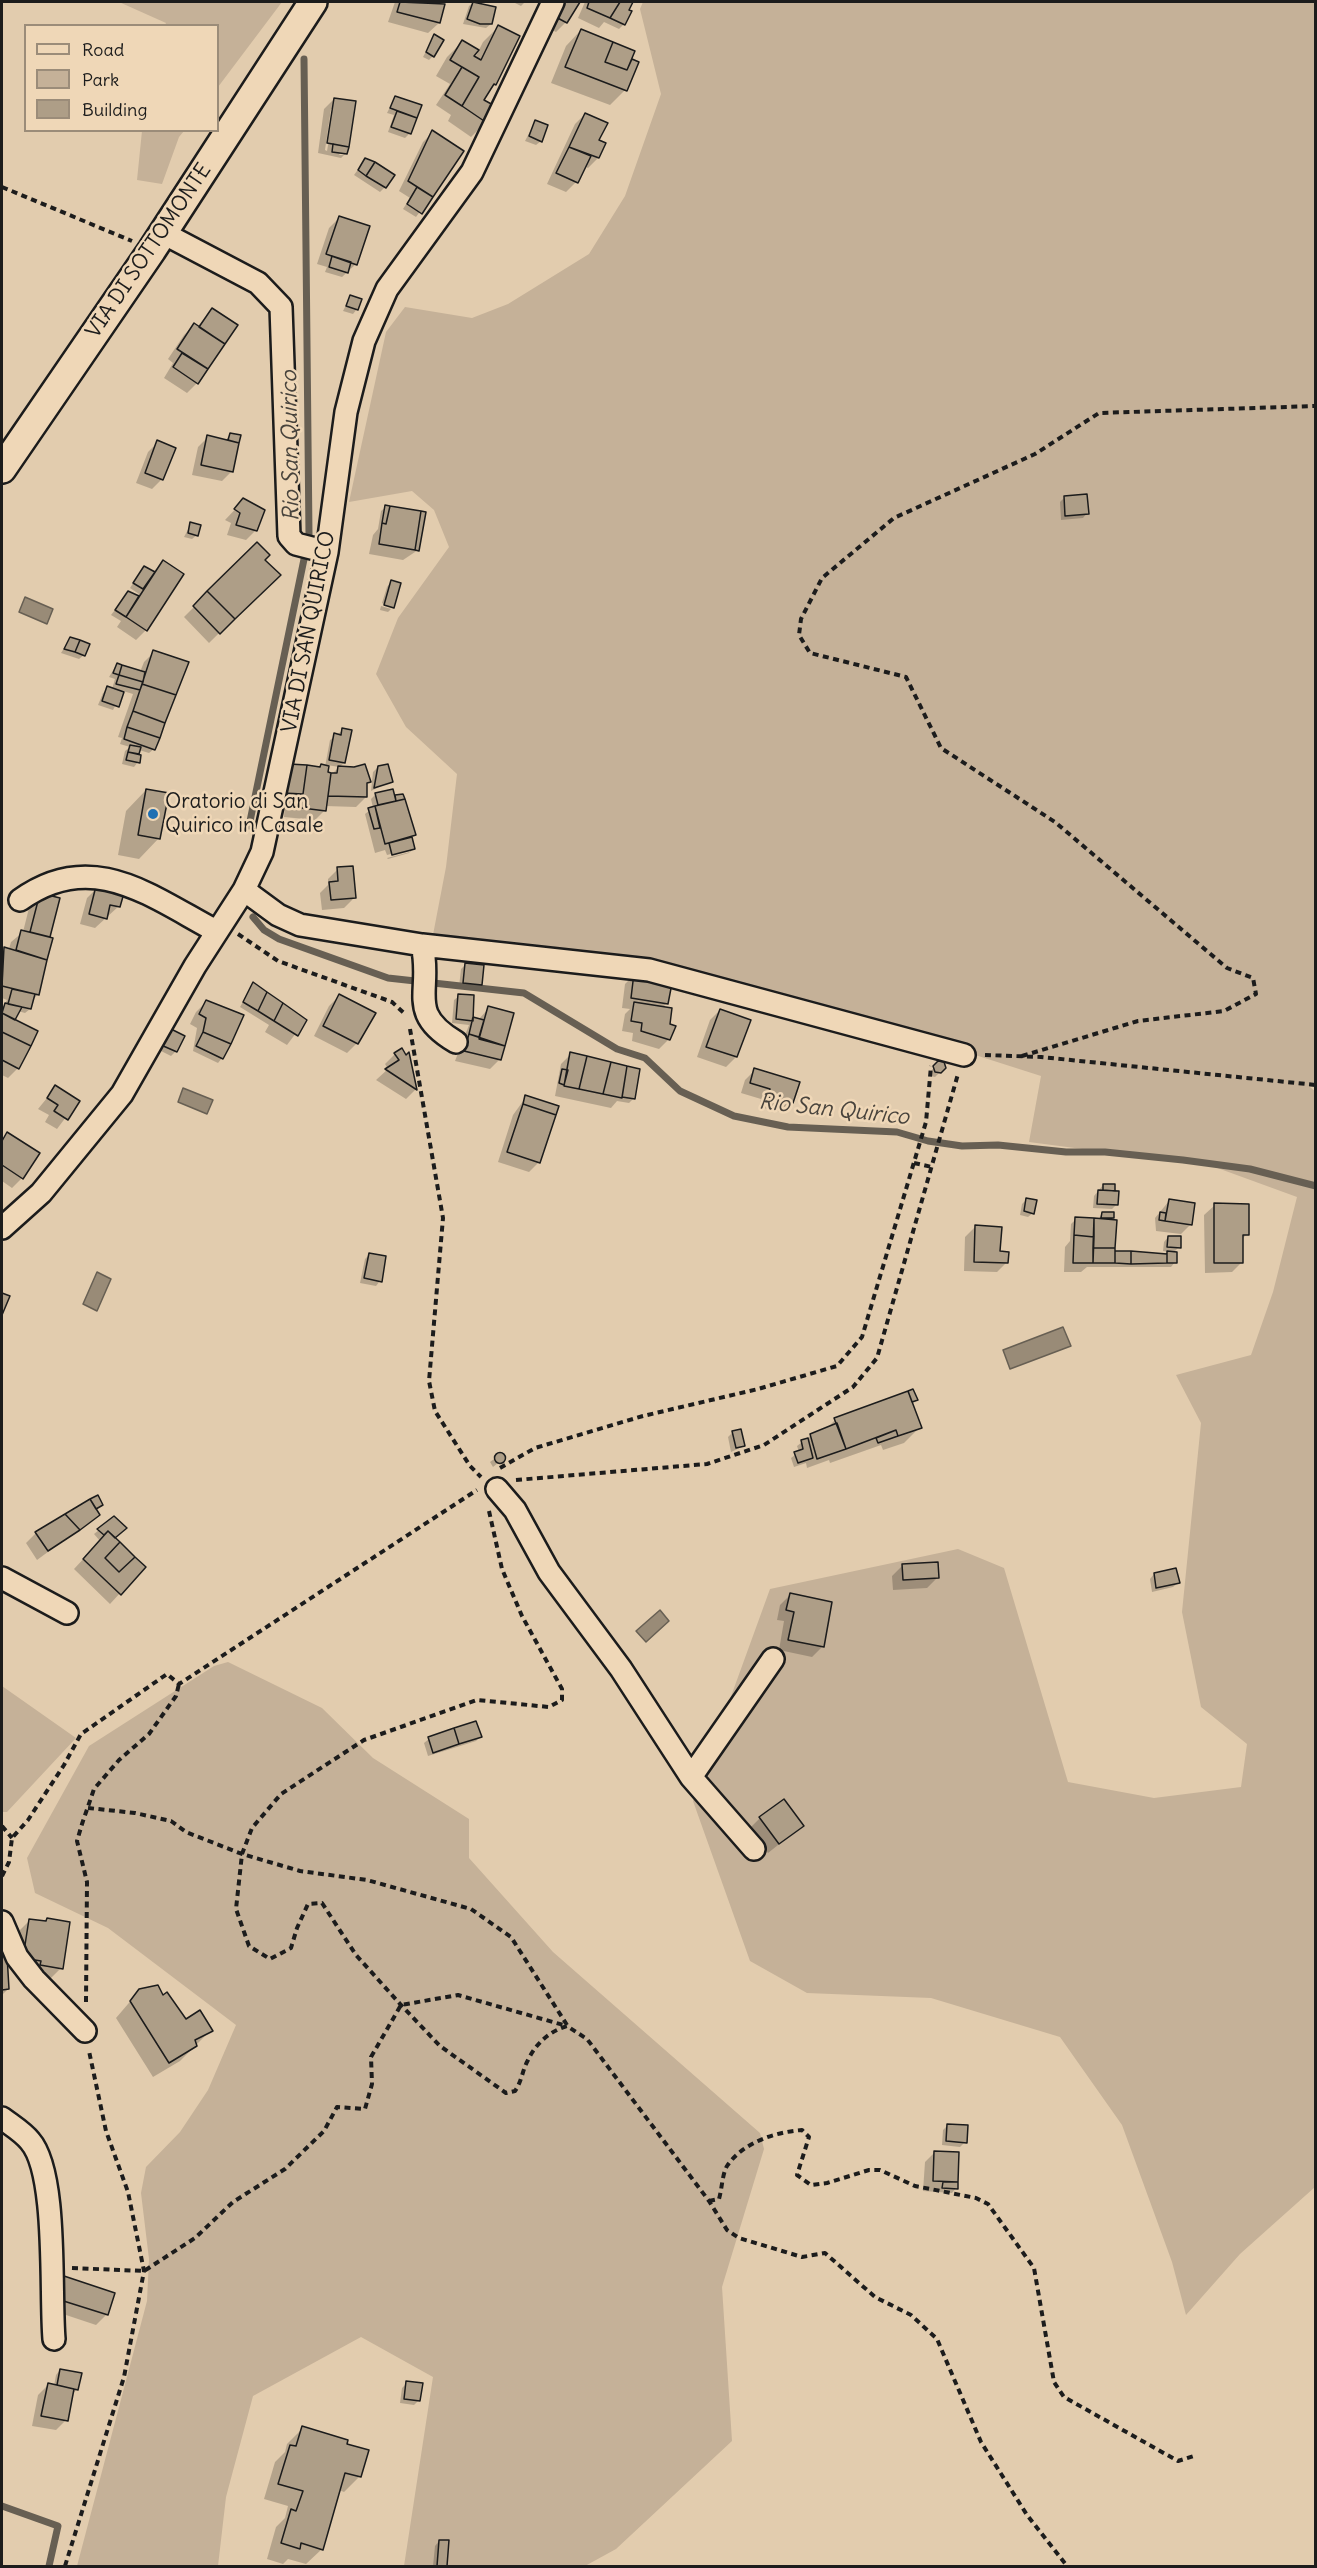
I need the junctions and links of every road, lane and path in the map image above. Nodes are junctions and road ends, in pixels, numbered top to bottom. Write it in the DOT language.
graph roads {
  1 [pos="314,2"];
  2 [pos="553,2"];
  3 [pos="2,187"];
  4 [pos="157,242"];
  5 [pos="1316,406"];
  6 [pos="2,469"];
  7 [pos="323,551"];
  8 [pos="244,890"];
  9 [pos="20,900"];
  10 [pos="220,926"];
  11 [pos="424,953"];
  12 [pos="406,1017"];
  13 [pos="409,1023"];
  14 [pos="456,1042"];
  15 [pos="930,1046"];
  16 [pos="964,1055"];
  17 [pos="1022,1056"];
  18 [pos="1316,1085"];
  19 [pos="915,1161"];
  20 [pos="932,1167"];
  21 [pos="2,1228"];
  22 [pos="478,1472"];
  23 [pos="497,1478"];
  24 [pos="2,1578"];
  25 [pos="67,1613"];
  26 [pos="773,1659"];
  27 [pos="179,1684"];
  28 [pos="691,1777"];
  29 [pos="88,1808"];
  30 [pos="2,1826"];
  31 [pos="12,1838"];
  32 [pos="754,1849"];
  33 [pos="242,1854"];
  34 [pos="2,1876"];
  35 [pos="2,1922"];
  36 [pos="401,2005"];
  37 [pos="567,2026"];
  38 [pos="85,2031"];
  39 [pos="2,2118"];
  40 [pos="709,2200"];
  41 [pos="50,2267"];
  42 [pos="144,2271"];
  43 [pos="54,2339"];
  44 [pos="1194,2456"];
  45 [pos="65,2566"];
  46 [pos="1067,2566"];
  1 -- 4 [label="main road, VIA DI SOTTOMONTE"];
  2 -- 7 [label="street, VIA DI SAN QUIRICO"];
  3 -- 4 [label="path"];
  4 -- 6 [label="main road, VIA DI SOTTOMONTE"];
  4 -- 7 [label="street"];
  5 -- 17 [label="path"];
  7 -- 8 [label="street, VIA DI SAN QUIRICO"];
  8 -- 10 [label="street, VIA DI SAN QUIRICO"];
  8 -- 11 [label="street"];
  9 -- 10 [label="street"];
  10 -- 12 [label="path"];
  10 -- 21 [label="street, VIA DI SAN QUIRICO"];
  11 -- 14 [label="street"];
  11 -- 15 [label="street"];
  13 -- 22 [label="path"];
  15 -- 16 [label="street"];
  15 -- 19 [label="path"];
  16 -- 17 [label="path"];
  16 -- 20 [label="path"];
  17 -- 18 [label="path"];
  19 -- 20 [label="path"];
  19 -- 23 [label="path"];
  20 -- 23 [label="path"];
  22 -- 23 [label="path"];
  22 -- 27 [label="path"];
  23 -- 28 [label="street"];
  23 -- 33 [label="path"];
  24 -- 25 [label="street"];
  26 -- 28 [label="street"];
  27 -- 29 [label="path"];
  27 -- 31 [label="path"];
  28 -- 32 [label="street"];
  29 -- 33 [label="path"];
  29 -- 38 [label="path"];
  30 -- 31 [label="path"];
  31 -- 34 [label="path"];
  33 -- 36 [label="path"];
  33 -- 37 [label="path"];
  35 -- 38 [label="street"];
  36 -- 37 [label="path"];
  36 -- 37 [label="path"];
  36 -- 42 [label="path"];
  37 -- 40 [label="path"];
  38 -- 42 [label="path"];
  39 -- 41 [label="street"];
  40 -- 44 [label="path"];
  40 -- 46 [label="path"];
  41 -- 42 [label="path"];
  41 -- 43 [label="street"];
  42 -- 45 [label="path"];
}
